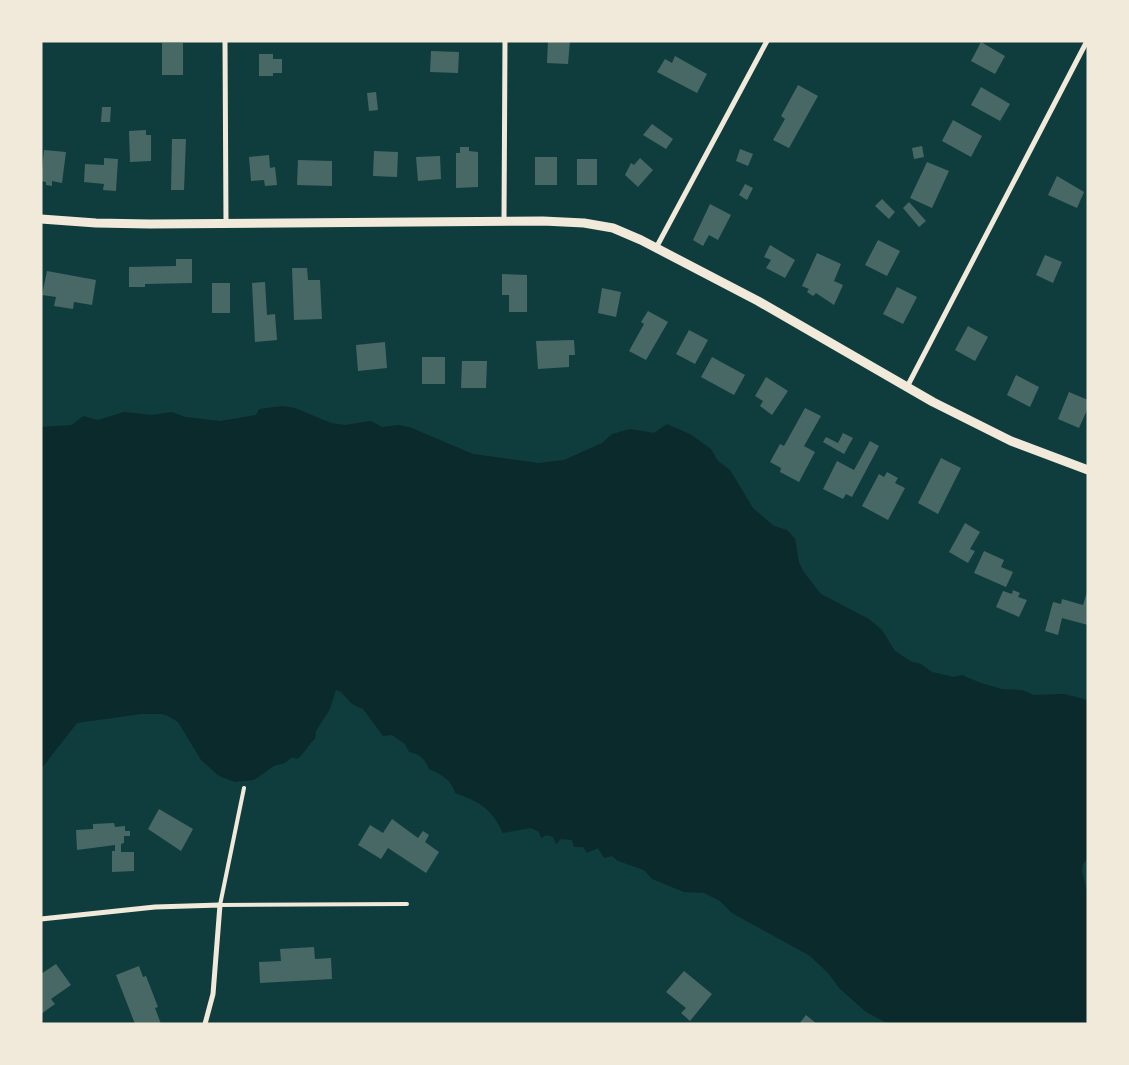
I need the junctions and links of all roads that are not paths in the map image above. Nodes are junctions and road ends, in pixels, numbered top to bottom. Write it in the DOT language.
graph roads {
  1 [pos="225,41"];
  2 [pos="505,41"];
  3 [pos="767,41"];
  4 [pos="1087,41"];
  5 [pos="1085,50"];
  6 [pos="41,219"];
  7 [pos="504,220"];
  8 [pos="226,224"];
  9 [pos="656,248"];
  10 [pos="907,386"];
  11 [pos="1088,470"];
  12 [pos="244,788"];
  13 [pos="407,904"];
  14 [pos="220,905"];
  15 [pos="41,919"];
  16 [pos="205,1024"];
  1 -- 8 [label="street"];
  2 -- 7 [label="street"];
  3 -- 9 [label="street"];
  4 -- 5 [label="street"];
  5 -- 10 [label="street"];
  6 -- 8 [label="street"];
  7 -- 8 [label="street"];
  7 -- 9 [label="street"];
  9 -- 10 [label="street"];
  10 -- 11 [label="street"];
  12 -- 14 [label="lane"];
  13 -- 14 [label="lane"];
  14 -- 15 [label="street"];
  14 -- 16 [label="street"];
}
